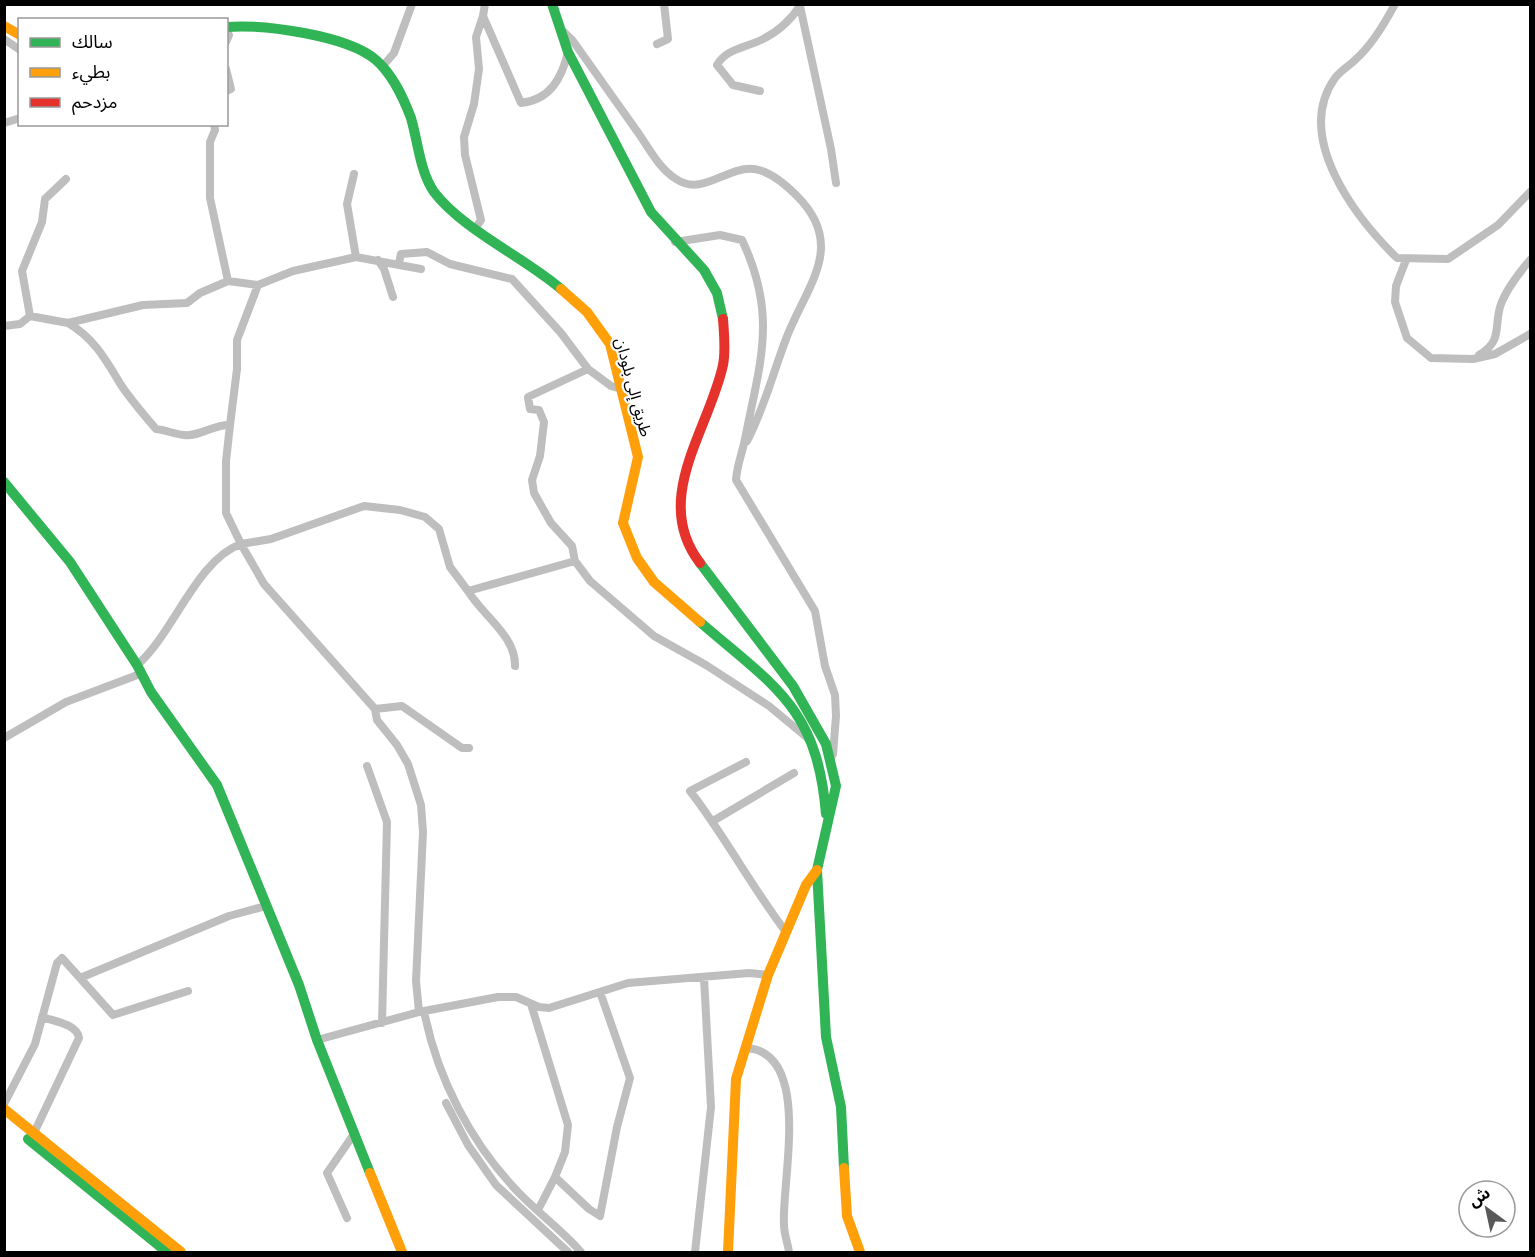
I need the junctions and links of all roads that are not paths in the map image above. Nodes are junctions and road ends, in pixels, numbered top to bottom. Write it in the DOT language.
graph roads {
  1 [pos="412,4"];
  2 [pos="485,4"];
  3 [pos="552,4"];
  4 [pos="664,4"];
  5 [pos="1395,4"];
  6 [pos="801,5"];
  7 [pos="483,16"];
  8 [pos="4,26"];
  9 [pos="558,26"];
  10 [pos="228,29"];
  11 [pos="18,34"];
  12 [pos="4,39"];
  13 [pos="657,44"];
  14 [pos="18,49"];
  15 [pos="568,52"];
  16 [pos="382,67"];
  17 [pos="228,77"];
  18 [pos="228,90"];
  19 [pos="760,91"];
  20 [pos="214,126"];
  21 [pos="354,174"];
  22 [pos="66,179"];
  23 [pos="836,183"];
  24 [pos="1530,192"];
  25 [pos="475,229"];
  26 [pos="675,242"];
  27 [pos="356,257"];
  28 [pos="378,260"];
  29 [pos="1406,260"];
  30 [pos="1530,260"];
  31 [pos="399,263"];
  32 [pos="421,269"];
  33 [pos="228,281"];
  34 [pos="258,285"];
  35 [pos="393,297"];
  36 [pos="30,316"];
  37 [pos="68,323"];
  38 [pos="4,326"];
  39 [pos="1530,334"];
  40 [pos="1473,359"];
  41 [pos="588,369"];
  42 [pos="621,389"];
  43 [pos="230,425"];
  44 [pos="743,448"];
  45 [pos="4,482"];
  46 [pos="241,544"];
  47 [pos="576,561"];
  48 [pos="468,591"];
  49 [pos="515,666"];
  50 [pos="138,669"];
  51 [pos="375,709"];
  52 [pos="4,738"];
  53 [pos="813,743"];
  54 [pos="469,748"];
  55 [pos="830,759"];
  56 [pos="746,762"];
  57 [pos="366,766"];
  58 [pos="794,773"];
  59 [pos="713,821"];
  60 [pos="826,821"];
  61 [pos="817,870"];
  62 [pos="266,906"];
  63 [pos="786,932"];
  64 [pos="768,975"];
  65 [pos="80,978"];
  66 [pos="704,978"];
  67 [pos="188,991"];
  68 [pos="600,992"];
  69 [pos="531,1004"];
  70 [pos="422,1012"];
  71 [pos="42,1017"];
  72 [pos="382,1023"];
  73 [pos="317,1040"];
  74 [pos="747,1048"];
  75 [pos="446,1103"];
  76 [pos="4,1107"];
  77 [pos="4,1119"];
  78 [pos="34,1133"];
  79 [pos="354,1134"];
  80 [pos="842,1143"];
  81 [pos="555,1177"];
  82 [pos="538,1210"];
  83 [pos="347,1218"];
  84 [pos="167,1252"];
  85 [pos="181,1252"];
  86 [pos="402,1252"];
  87 [pos="568,1252"];
  88 [pos="581,1252"];
  89 [pos="695,1252"];
  90 [pos="728,1252"];
  91 [pos="789,1252"];
  92 [pos="852,1252"];
  93 [pos="860,1252"];
  1 -- 16 [label="street"];
  2 -- 7 [label="street"];
  3 -- 9 [label="main road"];
  4 -- 13 [label="street"];
  5 -- 29 [label="street"];
  6 -- 19 [label="street"];
  6 -- 23 [label="street"];
  7 -- 15 [label="street"];
  7 -- 25 [label="street"];
  8 -- 11 [label="main road"];
  9 -- 15 [label="main road"];
  9 -- 44 [label="street"];
  10 -- 16 [label="main road, طريق إلى بلودان"];
  12 -- 14 [label="street"];
  15 -- 26 [label="main road"];
  16 -- 25 [label="main road, طريق إلى بلودان"];
  17 -- 18 [label="street"];
  20 -- 33 [label="street"];
  21 -- 27 [label="street"];
  22 -- 36 [label="street"];
  24 -- 29 [label="street"];
  25 -- 42 [label="main road, طريق إلى بلودان"];
  26 -- 44 [label="street"];
  26 -- 55 [label="main road"];
  27 -- 28 [label="street"];
  27 -- 34 [label="street"];
  28 -- 31 [label="street"];
  28 -- 35 [label="street"];
  29 -- 40 [label="street"];
  30 -- 40 [label="street"];
  31 -- 32 [label="street"];
  31 -- 41 [label="street"];
  33 -- 34 [label="street"];
  33 -- 37 [label="street"];
  34 -- 43 [label="street"];
  36 -- 37 [label="street"];
  36 -- 38 [label="street"];
  37 -- 43 [label="street"];
  39 -- 40 [label="street"];
  41 -- 42 [label="street"];
  41 -- 47 [label="street"];
  42 -- 53 [label="main road, طريق إلى بلودان"];
  43 -- 46 [label="street"];
  44 -- 55 [label="street"];
  45 -- 50 [label="main road"];
  46 -- 48 [label="street"];
  46 -- 50 [label="street"];
  46 -- 51 [label="street"];
  47 -- 48 [label="street"];
  47 -- 53 [label="street"];
  48 -- 49 [label="street"];
  50 -- 52 [label="street"];
  50 -- 62 [label="main road"];
  51 -- 54 [label="street"];
  51 -- 70 [label="street"];
  53 -- 60 [label="main road, طريق إلى بلودان"];
  55 -- 60 [label="main road"];
  56 -- 59 [label="street"];
  57 -- 72 [label="street"];
  58 -- 59 [label="street"];
  59 -- 63 [label="street"];
  60 -- 61 [label="main road"];
  61 -- 63 [label="main road"];
  61 -- 80 [label="main road"];
  62 -- 65 [label="street"];
  62 -- 73 [label="main road"];
  63 -- 64 [label="main road"];
  64 -- 66 [label="street"];
  64 -- 74 [label="main road"];
  65 -- 67 [label="street"];
  65 -- 71 [label="street"];
  66 -- 68 [label="street"];
  66 -- 89 [label="street"];
  68 -- 69 [label="street"];
  68 -- 81 [label="street"];
  69 -- 70 [label="street"];
  69 -- 81 [label="street"];
  70 -- 72 [label="street"];
  70 -- 82 [label="street"];
  71 -- 76 [label="street"];
  71 -- 78 [label="street"];
  72 -- 73 [label="street"];
  73 -- 79 [label="main road"];
  74 -- 90 [label="main road"];
  74 -- 91 [label="street"];
  75 -- 87 [label="street"];
  76 -- 78 [label="main road"];
  77 -- 84 [label="main road"];
  78 -- 85 [label="main road"];
  79 -- 83 [label="street"];
  79 -- 86 [label="main road"];
  80 -- 92 [label="main road"];
  80 -- 93 [label="main road"];
  81 -- 82 [label="street"];
  82 -- 88 [label="street"];
}
